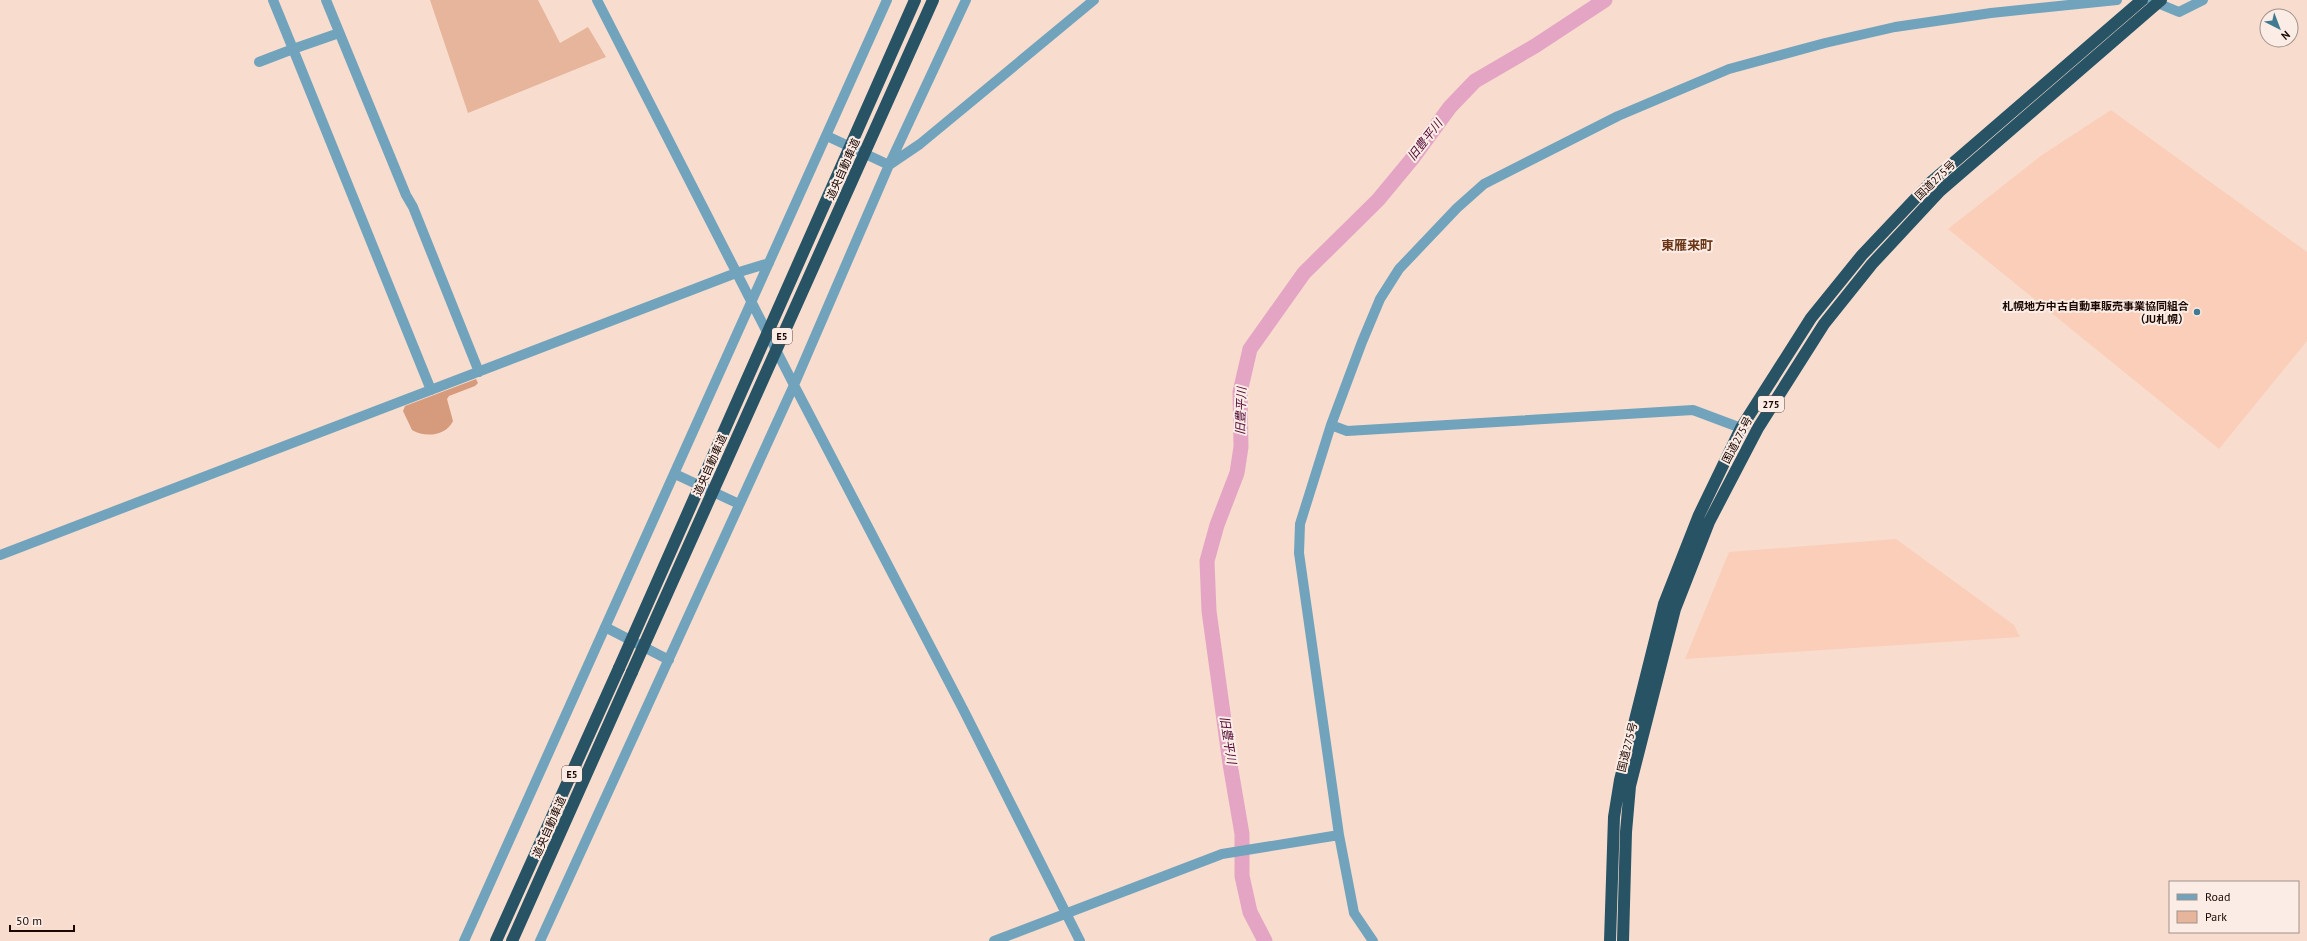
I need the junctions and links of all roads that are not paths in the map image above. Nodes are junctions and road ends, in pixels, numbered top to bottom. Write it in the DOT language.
graph roads {
  1 [pos="273,0"];
  2 [pos="326,0"];
  3 [pos="597,0"];
  4 [pos="887,0"];
  5 [pos="915,0"];
  6 [pos="933,0"];
  7 [pos="966,0"];
  8 [pos="1094,0"];
  9 [pos="2117,0"];
  10 [pos="2142,0"];
  11 [pos="2203,0"];
  12 [pos="2156,1"];
  13 [pos="339,32"];
  14 [pos="293,49"];
  15 [pos="259,62"];
  16 [pos="827,136"];
  17 [pos="889,165"];
  18 [pos="769,263"];
  19 [pos="736,273"];
  20 [pos="752,303"];
  21 [pos="479,372"];
  22 [pos="794,385"];
  23 [pos="431,390"];
  24 [pos="1331,426"];
  25 [pos="1741,428"];
  26 [pos="675,474"];
  27 [pos="739,504"];
  28 [pos="0,555"];
  29 [pos="605,627"];
  30 [pos="669,660"];
  31 [pos="1339,835"];
  32 [pos="1066,913"];
  33 [pos="464,941"];
  34 [pos="496,941"];
  35 [pos="512,941"];
  36 [pos="540,941"];
  37 [pos="994,941"];
  38 [pos="1080,941"];
  39 [pos="1373,941"];
  40 [pos="1610,941"];
  41 [pos="1623,941"];
  1 -- 14 [label="street"];
  2 -- 13 [label="street"];
  3 -- 19 [label="street"];
  4 -- 16 [label="street"];
  5 -- 34 [label="highway, 道央自動車道 / E5, bridge"];
  6 -- 35 [label="highway, 道央自動車道 / E5, bridge"];
  7 -- 17 [label="street"];
  8 -- 17 [label="street"];
  9 -- 24 [label="street"];
  10 -- 25 [label="highway, 国道275号 / 275"];
  11 -- 12 [label="street"];
  12 -- 41 [label="highway, 国道275号 / 275"];
  13 -- 14 [label="street"];
  13 -- 21 [label="street"];
  14 -- 15 [label="street"];
  14 -- 23 [label="street"];
  16 -- 17 [label="street"];
  16 -- 18 [label="street"];
  17 -- 22 [label="street"];
  18 -- 19 [label="street"];
  18 -- 20 [label="street"];
  19 -- 20 [label="street"];
  19 -- 21 [label="street"];
  20 -- 22 [label="street"];
  20 -- 26 [label="street"];
  21 -- 23 [label="street"];
  22 -- 27 [label="street"];
  22 -- 32 [label="street"];
  23 -- 28 [label="street"];
  24 -- 25 [label="street"];
  24 -- 31 [label="street"];
  25 -- 40 [label="highway, 国道275号 / 275"];
  26 -- 27 [label="street"];
  26 -- 29 [label="street"];
  27 -- 30 [label="street"];
  29 -- 30 [label="street"];
  29 -- 33 [label="street"];
  30 -- 36 [label="street"];
  31 -- 32 [label="street"];
  31 -- 39 [label="street"];
  32 -- 37 [label="street"];
  32 -- 38 [label="street"];
}
